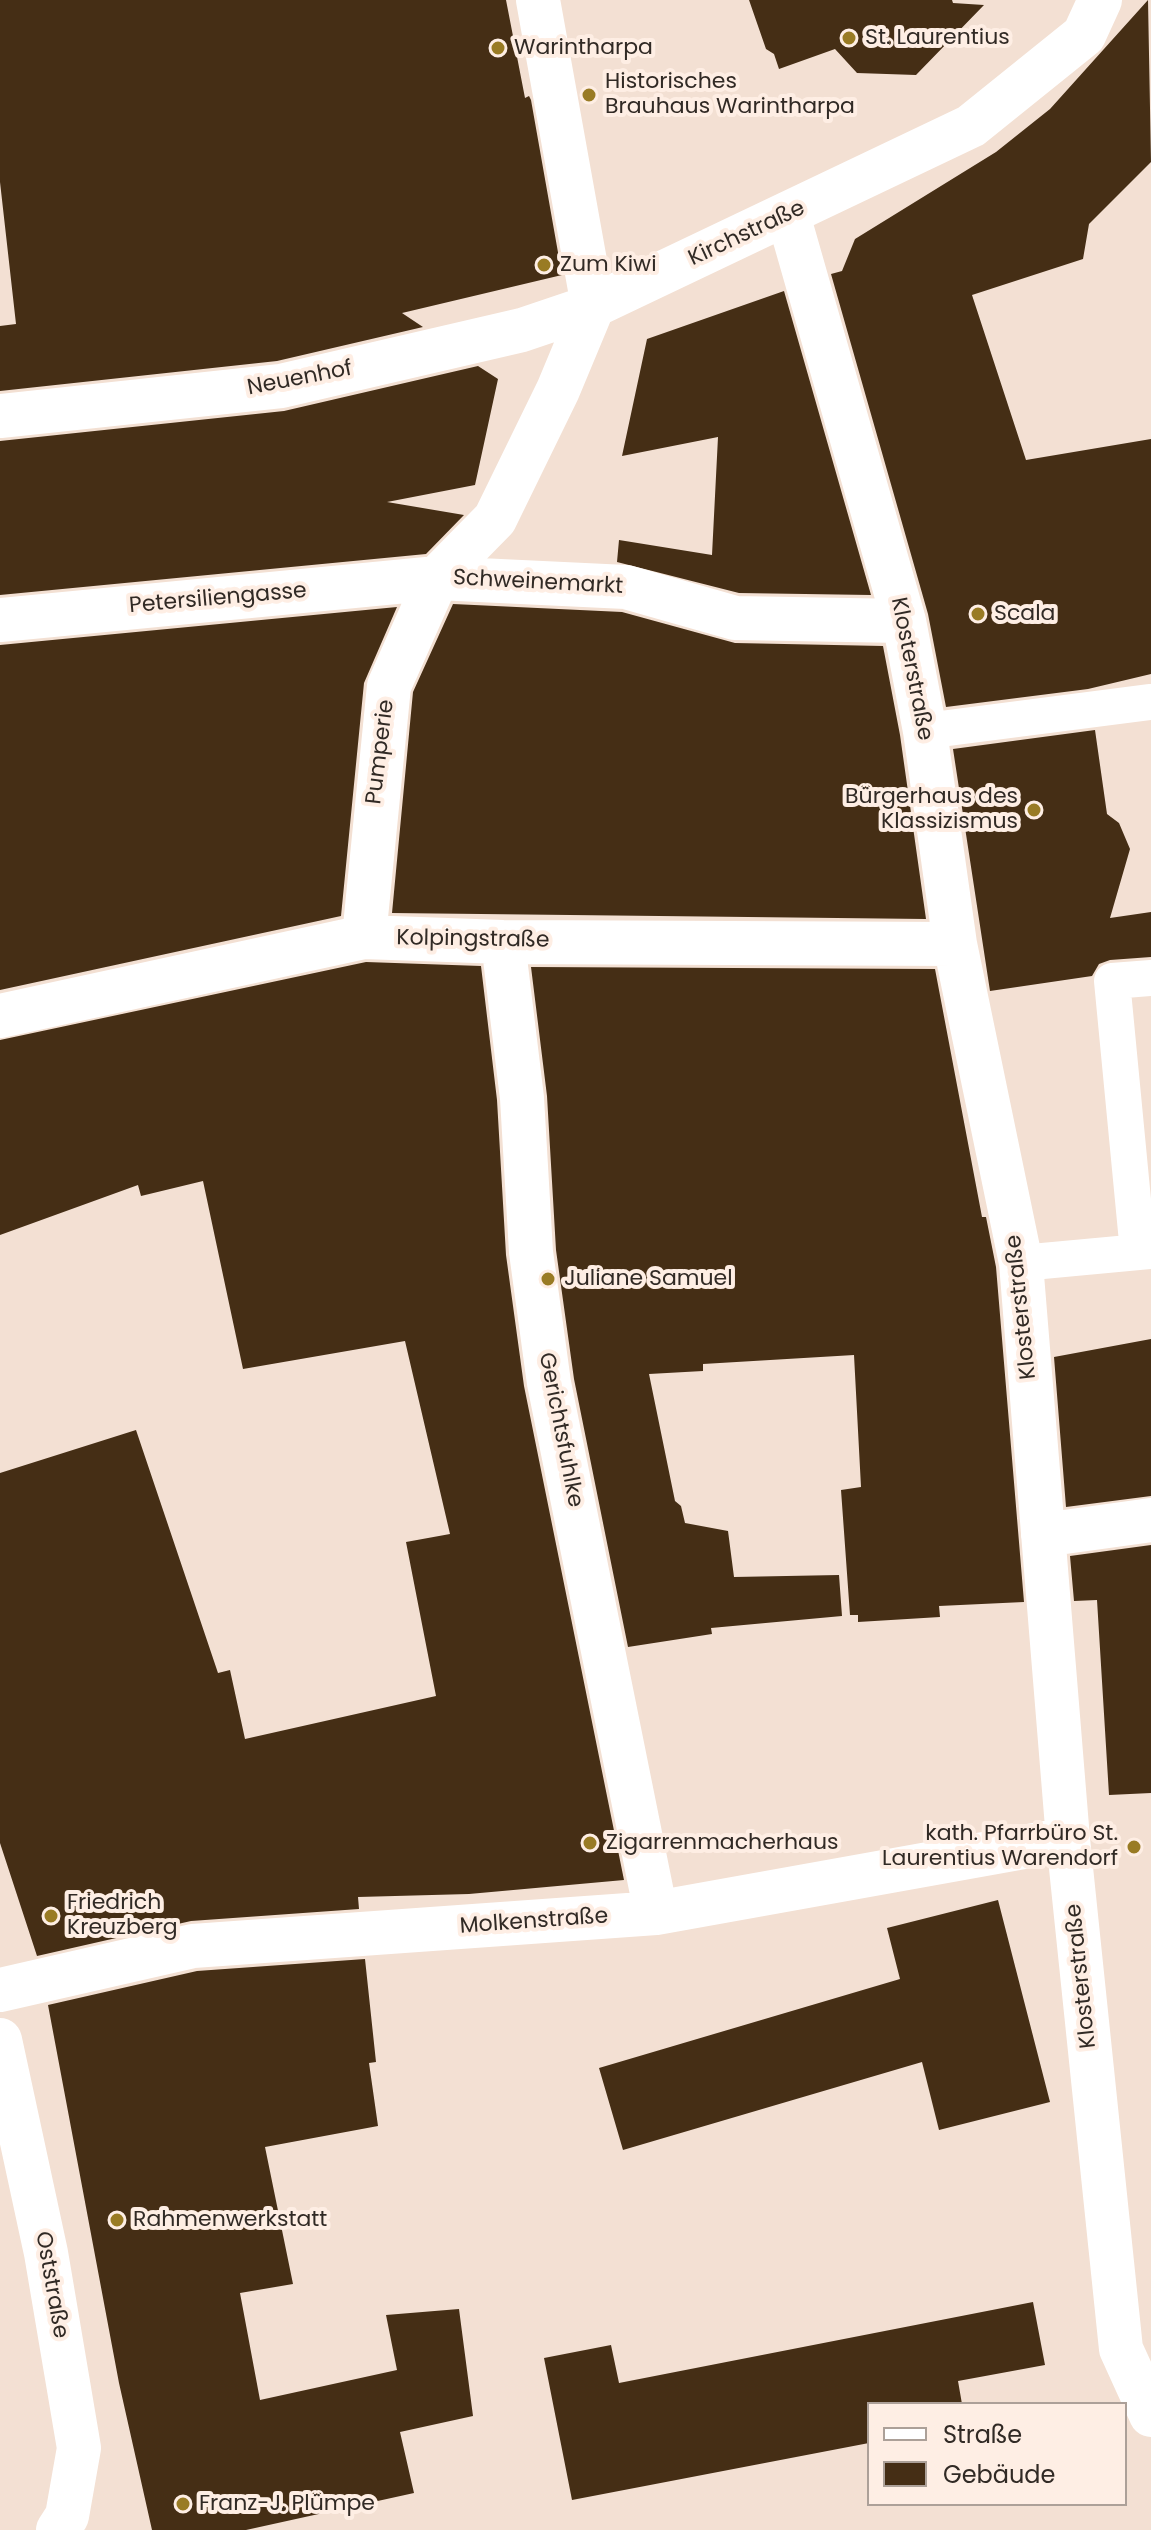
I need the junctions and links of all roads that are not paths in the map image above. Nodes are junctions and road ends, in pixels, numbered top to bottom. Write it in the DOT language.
graph roads {
  1 [pos="538,0"];
  2 [pos="1100,0"];
  3 [pos="788,215"];
  4 [pos="593,306"];
  5 [pos="0,416"];
  6 [pos="437,578"];
  7 [pos="0,620"];
  8 [pos="904,621"];
  9 [pos="1149,702"];
  10 [pos="925,731"];
  11 [pos="364,937"];
  12 [pos="503,942"];
  13 [pos="955,944"];
  14 [pos="1151,978"];
  15 [pos="0,1016"];
  16 [pos="1144,1252"];
  17 [pos="1021,1263"];
  18 [pos="1151,1520"];
  19 [pos="1043,1535"];
  20 [pos="1068,1839"];
  21 [pos="656,1913"];
  22 [pos="0,1990"];
  23 [pos="0,2040"];
  24 [pos="1136,2348"];
  25 [pos="1151,2415"];
  26 [pos="71,2525"];
  1 -- 4 [label="street"];
  2 -- 3 [label="street, Kirchstraße"];
  3 -- 4 [label="street, Kirchstraße"];
  3 -- 8 [label="street, Klosterstraße"];
  4 -- 5 [label="street, Neuenhof"];
  4 -- 6 [label="street, Schweinemarkt"];
  6 -- 7 [label="street, Petersiliengasse"];
  6 -- 8 [label="street, Schweinemarkt"];
  6 -- 11 [label="street, Pumperie"];
  8 -- 10 [label="street, Klosterstraße"];
  9 -- 10 [label="lane"];
  10 -- 13 [label="street, Klosterstraße"];
  11 -- 12 [label="street, Kolpingstraße"];
  11 -- 15 [label="street, Kolpingstraße"];
  12 -- 13 [label="street, Kolpingstraße"];
  12 -- 21 [label="street, Gerichtsfuhlke"];
  13 -- 17 [label="street, Klosterstraße"];
  14 -- 16 [label="lane"];
  16 -- 17 [label="lane"];
  17 -- 19 [label="street, Klosterstraße"];
  18 -- 19 [label="street"];
  19 -- 20 [label="street, Klosterstraße"];
  20 -- 21 [label="street, Molkenstraße"];
  20 -- 24 [label="street, Klosterstraße"];
  21 -- 22 [label="street, Molkenstraße"];
  23 -- 26 [label="street, Oststraße"];
  24 -- 25 [label="street, Klosterstraße"];
}
